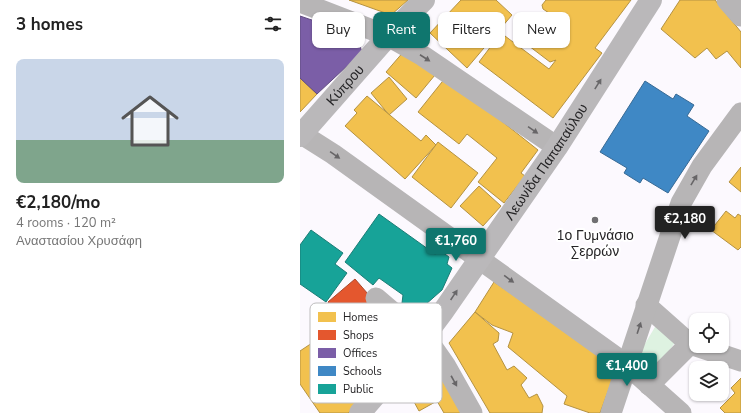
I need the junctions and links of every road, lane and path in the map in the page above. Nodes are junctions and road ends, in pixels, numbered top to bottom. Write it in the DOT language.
graph roads {
  1 [pos="424,0"];
  2 [pos="651,0"];
  3 [pos="727,0"];
  4 [pos="300,2"];
  5 [pos="412,12"];
  6 [pos="741,16"];
  7 [pos="373,30"];
  8 [pos="377,48"];
  9 [pos="409,48"];
  10 [pos="741,113"];
  11 [pos="301,134"];
  12 [pos="557,147"];
  13 [pos="480,258"];
  14 [pos="376,298"];
  15 [pos="382,303"];
  16 [pos="646,305"];
  17 [pos="442,312"];
  18 [pos="689,343"];
  19 [pos="689,345"];
  20 [pos="716,353"];
  21 [pos="442,361"];
  22 [pos="741,362"];
  23 [pos="626,365"];
  24 [pos="649,385"];
  25 [pos="369,403"];
  26 [pos="360,413"];
  27 [pos="472,413"];
  28 [pos="611,413"];
  29 [pos="681,413"];
  1 -- 5 [label="main road, Κύπρου"];
  12 -- 2 [label="main road, Λεωνίδα Παπαπαύλου, one-way"];
  3 -- 6 [label="street"];
  4 -- 7 [label="street"];
  8 -- 11 [label="main road, Κύπρου"];
  9 -- 12 [label="street, one-way"];
  16 -- 10 [label="street, one-way"];
  11 -- 13 [label="street, one-way"];
  12 -- 13 [label="main road, Λεωνίδα Παπαπαύλου"];
  17 -- 13 [label="main road, Λεωνίδα Παπαπαύλου, one-way"];
  13 -- 23 [label="street, one-way"];
  14 -- 15 [label="street"];
  16 -- 18 [label="street"];
  23 -- 16 [label="street, one-way"];
  19 -- 24 [label="street"];
  20 -- 22 [label="street"];
  21 -- 27 [label="street, one-way"];
  23 -- 24 [label="street"];
  23 -- 28 [label="street"];
  24 -- 29 [label="street"];
  25 -- 26 [label="main road, Λεωνίδα Παπαπαύλου"];
}
